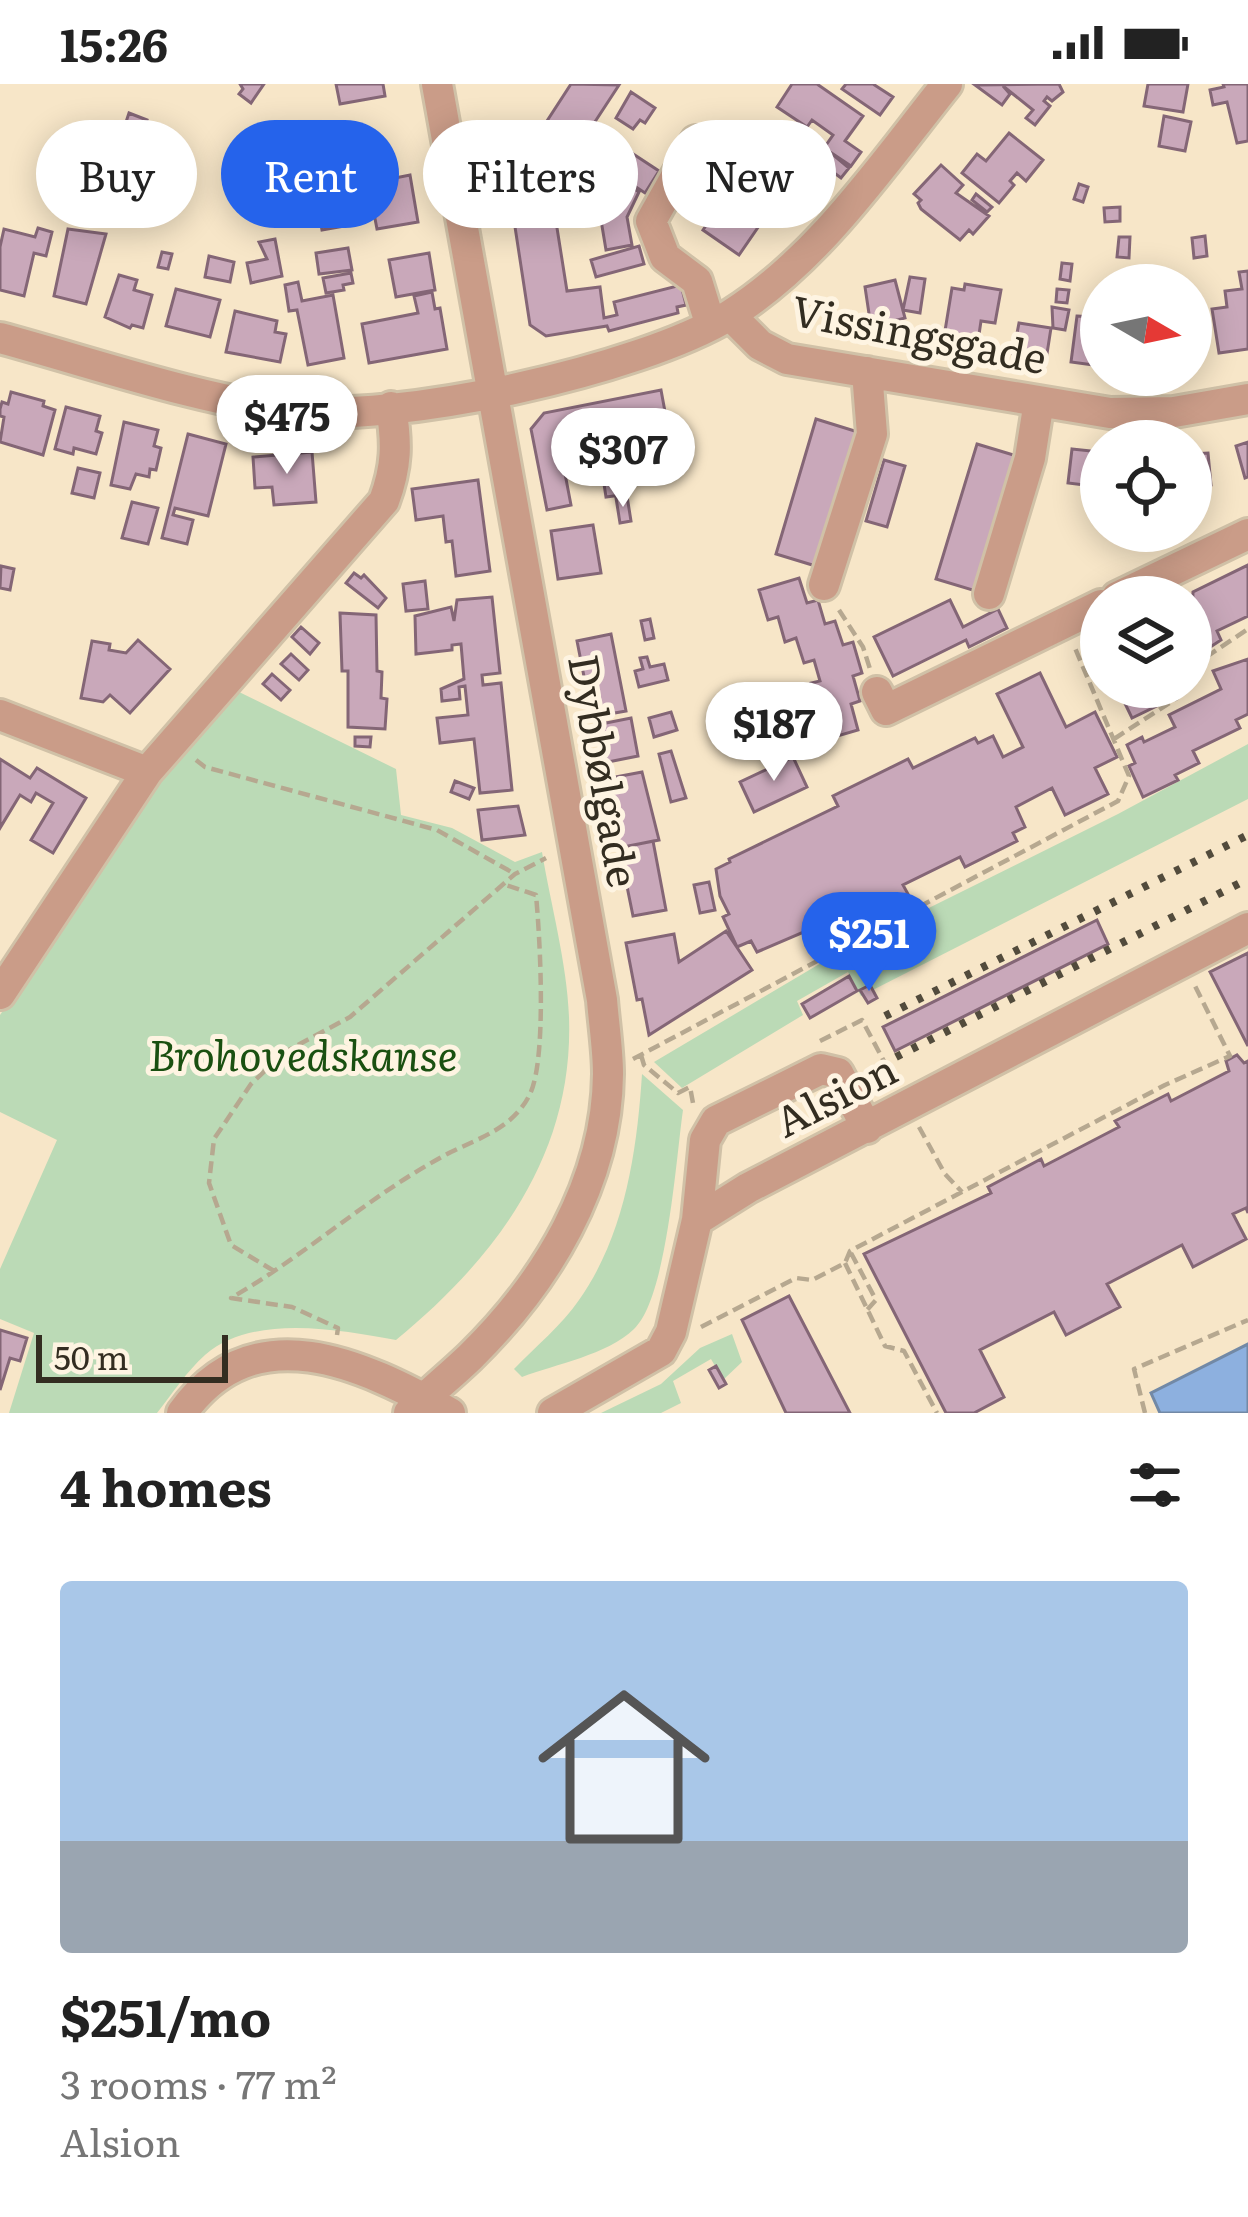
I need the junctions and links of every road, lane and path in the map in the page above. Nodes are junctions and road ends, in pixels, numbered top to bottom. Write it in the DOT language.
graph roads {
  1 [pos="437,84"];
  2 [pos="946,84"];
  3 [pos="662,201"];
  4 [pos="720,319"];
  5 [pos="0,338"];
  6 [pos="867,373"];
  7 [pos="492,393"];
  8 [pos="1248,399"];
  9 [pos="1039,401"];
  10 [pos="391,407"];
  11 [pos="1248,534"];
  12 [pos="1161,576"];
  13 [pos="824,585"];
  14 [pos="989,594"];
  15 [pos="1080,614"];
  16 [pos="1064,622"];
  17 [pos="1248,628"];
  18 [pos="1212,653"];
  19 [pos="877,692"];
  20 [pos="1162,708"];
  21 [pos="0,715"];
  22 [pos="1114,740"];
  23 [pos="172,742"];
  24 [pos="147,772"];
  25 [pos="575,849"];
  26 [pos="515,874"];
  27 [pos="503,884"];
  28 [pos="1248,928"];
  29 [pos="1183,962"];
  30 [pos="0,994"];
  31 [pos="641,1055"];
  32 [pos="608,1074"];
  33 [pos="694,1107"];
  34 [pos="867,1128"];
  35 [pos="697,1220"];
  36 [pos="850,1250"];
  37 [pos="845,1263"];
  38 [pos="276,1273"];
  39 [pos="867,1310"];
  40 [pos="309,1314"];
  41 [pos="1248,1320"];
  42 [pos="671,1333"];
  43 [pos="427,1408"];
  44 [pos="182,1413"];
  45 [pos="553,1413"];
  46 [pos="937,1413"];
  47 [pos="1145,1413"];
  1 -- 7 [label="street, Dybbølgade"];
  2 -- 4 [label="street"];
  3 -- 4 [label="street"];
  4 -- 6 [label="street, Vissingsgade"];
  4 -- 7 [label="street"];
  5 -- 10 [label="street"];
  6 -- 9 [label="street, Vissingsgade"];
  6 -- 13 [label="street"];
  7 -- 10 [label="street"];
  7 -- 25 [label="street, Dybbølgade"];
  8 -- 9 [label="street, Vissingsgade"];
  9 -- 14 [label="street"];
  10 -- 23 [label="street"];
  11 -- 12 [label="street"];
  13 -- 19 [label="path"];
  15 -- 16 [label="street"];
  16 -- 19 [label="street"];
  16 -- 22 [label="path"];
  17 -- 18 [label="path"];
  20 -- 22 [label="path"];
  21 -- 24 [label="street"];
  22 -- 31 [label="path"];
  23 -- 24 [label="street"];
  23 -- 26 [label="path"];
  24 -- 30 [label="street"];
  25 -- 26 [label="path"];
  25 -- 32 [label="street, Dybbølgade"];
  26 -- 27 [label="path"];
  27 -- 38 [label="path"];
  27 -- 38 [label="path"];
  28 -- 29 [label="street, Alsion"];
  29 -- 34 [label="street, Alsion"];
  29 -- 36 [label="path"];
  31 -- 32 [label="path"];
  31 -- 33 [label="path"];
  32 -- 43 [label="street, Dybbølgade"];
  34 -- 35 [label="street, Alsion"];
  34 -- 35 [label="street"];
  35 -- 42 [label="street"];
  36 -- 37 [label="path"];
  36 -- 39 [label="path"];
  37 -- 39 [label="path"];
  37 -- 42 [label="path"];
  38 -- 40 [label="path"];
  39 -- 46 [label="path"];
  41 -- 47 [label="path"];
  42 -- 45 [label="street"];
  43 -- 44 [label="street"];
}
